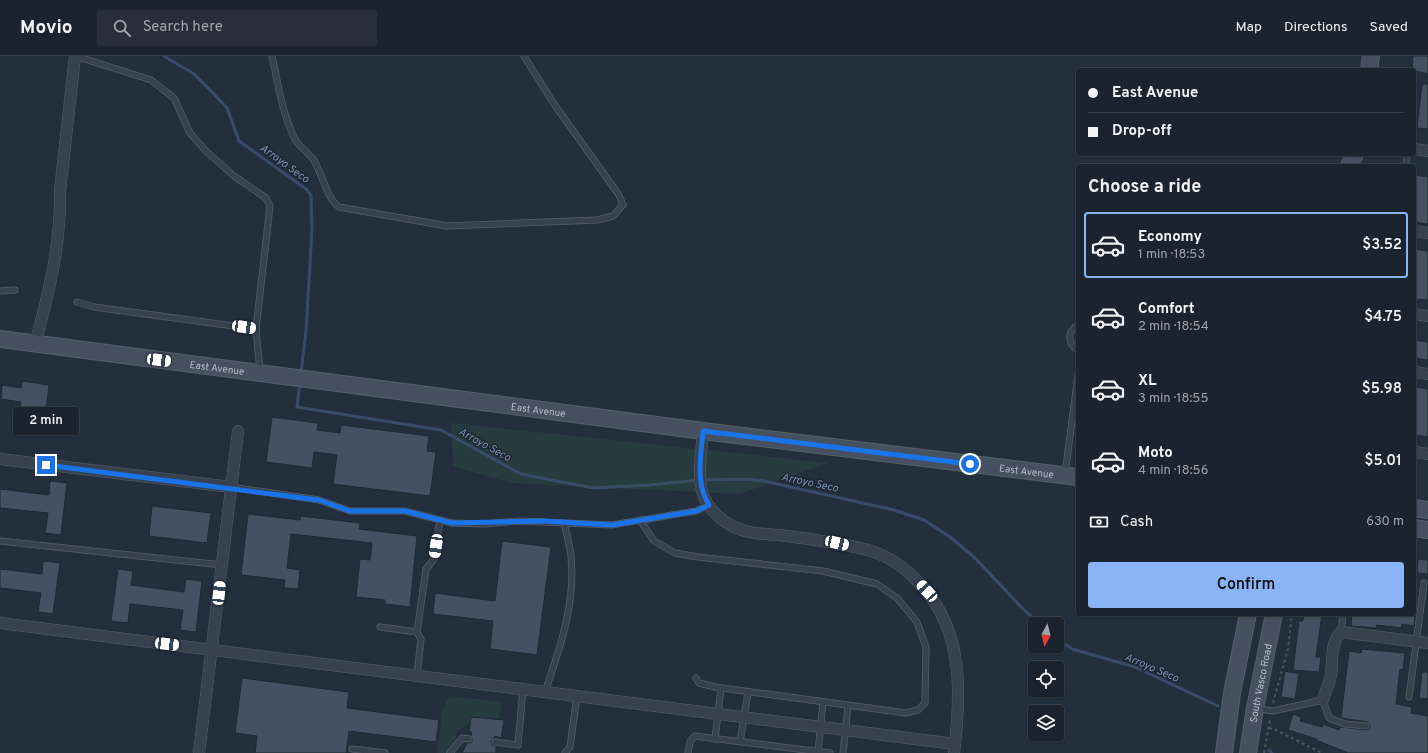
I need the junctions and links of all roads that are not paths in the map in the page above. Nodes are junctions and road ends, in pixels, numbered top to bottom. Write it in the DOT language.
graph roads {
  1 [pos="75,56"];
  2 [pos="272,56"];
  3 [pos="524,56"];
  4 [pos="1371,56"];
  5 [pos="1370,68"];
  6 [pos="1416,149"];
  7 [pos="1428,150"];
  8 [pos="1416,231"];
  9 [pos="1428,233"];
  10 [pos="15,290"];
  11 [pos="0,291"];
  12 [pos="77,302"];
  13 [pos="1416,314"];
  14 [pos="1428,316"];
  15 [pos="1076,326"];
  16 [pos="256,329"];
  17 [pos="0,339"];
  18 [pos="35,344"];
  19 [pos="1076,349"];
  20 [pos="1416,372"];
  21 [pos="260,373"];
  22 [pos="1428,374"];
  23 [pos="1076,404"];
  24 [pos="238,431"];
  25 [pos="703,431"];
  26 [pos="1416,452"];
  27 [pos="1428,454"];
  28 [pos="0,459"];
  29 [pos="1071,476"];
  30 [pos="231,488"];
  31 [pos="709,505"];
  32 [pos="1416,508"];
  33 [pos="1428,510"];
  34 [pos="440,520"];
  35 [pos="640,520"];
  36 [pos="564,522"];
  37 [pos="1416,528"];
  38 [pos="1428,530"];
  39 [pos="0,541"];
  40 [pos="222,565"];
  41 [pos="1424,582"];
  42 [pos="1248,616"];
  43 [pos="1274,616"];
  44 [pos="1343,616"];
  45 [pos="0,623"];
  46 [pos="380,627"];
  47 [pos="417,632"];
  48 [pos="1341,632"];
  49 [pos="1416,642"];
  50 [pos="1428,643"];
  51 [pos="212,650"];
  52 [pos="417,676"];
  53 [pos="696,678"];
  54 [pos="721,688"];
  55 [pos="523,689"];
  56 [pos="545,692"];
  57 [pos="748,692"];
  58 [pos="578,696"];
  59 [pos="1409,697"];
  60 [pos="1323,700"];
  61 [pos="823,702"];
  62 [pos="848,706"];
  63 [pos="1255,708"];
  64 [pos="718,714"];
  65 [pos="743,717"];
  66 [pos="820,726"];
  67 [pos="1366,726"];
  68 [pos="846,730"];
  69 [pos="469,739"];
  70 [pos="716,739"];
  71 [pos="495,742"];
  72 [pos="740,742"];
  73 [pos="955,748"];
  74 [pos="352,749"];
  75 [pos="818,752"];
  76 [pos="199,753"];
  77 [pos="385,753"];
  78 [pos="450,753"];
  79 [pos="565,753"];
  80 [pos="688,753"];
  81 [pos="830,753"];
  82 [pos="843,753"];
  83 [pos="1224,753"];
  84 [pos="1248,753"];
  1 -- 16 [label="lane"];
  1 -- 18 [label="street"];
  2 -- 3 [label="lane"];
  4 -- 5 [label="street"];
  6 -- 7 [label="street"];
  8 -- 9 [label="street"];
  10 -- 11 [label="lane"];
  12 -- 16 [label="lane"];
  13 -- 14 [label="street"];
  15 -- 19 [label="lane"];
  16 -- 21 [label="lane"];
  17 -- 18 [label="street, East Avenue"];
  18 -- 21 [label="street, East Avenue"];
  20 -- 22 [label="street"];
  21 -- 25 [label="street, East Avenue"];
  23 -- 29 [label="lane"];
  24 -- 30 [label="street"];
  25 -- 29 [label="street, East Avenue"];
  25 -- 31 [label="street"];
  26 -- 27 [label="street"];
  28 -- 30 [label="street"];
  30 -- 34 [label="lane"];
  30 -- 40 [label="street"];
  31 -- 35 [label="lane"];
  31 -- 73 [label="street"];
  32 -- 33 [label="street"];
  34 -- 36 [label="lane"];
  34 -- 47 [label="lane"];
  35 -- 36 [label="lane"];
  35 -- 62 [label="lane"];
  36 -- 56 [label="lane"];
  37 -- 38 [label="street"];
  39 -- 40 [label="lane"];
  40 -- 51 [label="street"];
  41 -- 49 [label="lane"];
  42 -- 83 [label="street"];
  43 -- 63 [label="street, South Vasco Road"];
  44 -- 48 [label="lane"];
  45 -- 51 [label="street"];
  46 -- 47 [label="lane"];
  47 -- 52 [label="lane"];
  48 -- 49 [label="street"];
  48 -- 60 [label="street"];
  49 -- 50 [label="street"];
  49 -- 59 [label="lane"];
  51 -- 52 [label="street"];
  51 -- 76 [label="street"];
  52 -- 55 [label="street"];
  53 -- 54 [label="lane"];
  54 -- 57 [label="lane"];
  54 -- 64 [label="lane"];
  55 -- 56 [label="street"];
  55 -- 71 [label="lane"];
  56 -- 58 [label="street"];
  57 -- 61 [label="lane"];
  57 -- 65 [label="lane"];
  58 -- 64 [label="street"];
  58 -- 79 [label="lane"];
  60 -- 63 [label="lane"];
  60 -- 67 [label="lane"];
  61 -- 62 [label="lane"];
  61 -- 66 [label="lane"];
  62 -- 68 [label="lane"];
  63 -- 84 [label="street, South Vasco Road"];
  64 -- 65 [label="street"];
  64 -- 70 [label="lane"];
  65 -- 66 [label="street"];
  65 -- 72 [label="lane"];
  66 -- 68 [label="street"];
  66 -- 75 [label="lane"];
  68 -- 73 [label="street"];
  68 -- 82 [label="lane"];
  69 -- 78 [label="lane"];
  70 -- 72 [label="lane"];
  70 -- 80 [label="lane"];
  72 -- 75 [label="lane"];
  74 -- 77 [label="lane"];
  75 -- 81 [label="lane"];
}
